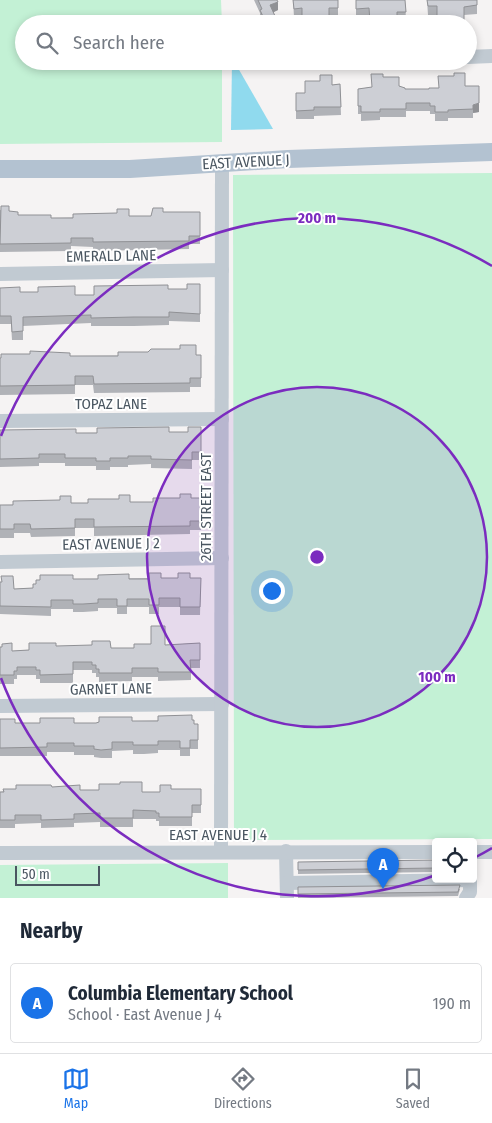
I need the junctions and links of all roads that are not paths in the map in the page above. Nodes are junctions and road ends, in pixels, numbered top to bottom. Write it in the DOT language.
graph roads {
  1 [pos="492,56"];
  2 [pos="477,57"];
  3 [pos="492,152"];
  4 [pos="222,163"];
  5 [pos="0,169"];
  6 [pos="222,270"];
  7 [pos="0,274"];
  8 [pos="222,419"];
  9 [pos="0,420"];
  10 [pos="222,558"];
  11 [pos="0,562"];
  12 [pos="222,704"];
  13 [pos="0,706"];
  14 [pos="221,851"];
  15 [pos="286,851"];
  16 [pos="0,852"];
  17 [pos="432,852"];
  18 [pos="477,852"];
  19 [pos="492,852"];
  20 [pos="432,880"];
  21 [pos="287,883"];
  22 [pos="470,883"];
  23 [pos="287,898"];
  24 [pos="466,898"];
  1 -- 2 [label="street"];
  3 -- 4 [label="main road, EAST AVENUE J"];
  4 -- 5 [label="main road, EAST AVENUE J"];
  4 -- 6 [label="street, 26TH STREET EAST"];
  6 -- 7 [label="street, EMERALD LANE"];
  6 -- 8 [label="street, 26TH STREET EAST"];
  8 -- 9 [label="street, TOPAZ LANE"];
  8 -- 10 [label="street, 26TH STREET EAST"];
  10 -- 11 [label="street, EAST AVENUE J 2"];
  10 -- 12 [label="street, 26TH STREET EAST"];
  12 -- 13 [label="street, GARNET LANE"];
  12 -- 14 [label="street, 26TH STREET EAST"];
  14 -- 15 [label="street, EAST AVENUE J 4"];
  14 -- 16 [label="street, EAST AVENUE J 4"];
  15 -- 17 [label="street, EAST AVENUE J 4"];
  15 -- 21 [label="street"];
  18 -- 19 [label="street"];
  20 -- 21 [label="street"];
  21 -- 23 [label="street"];
  22 -- 24 [label="street"];
}
